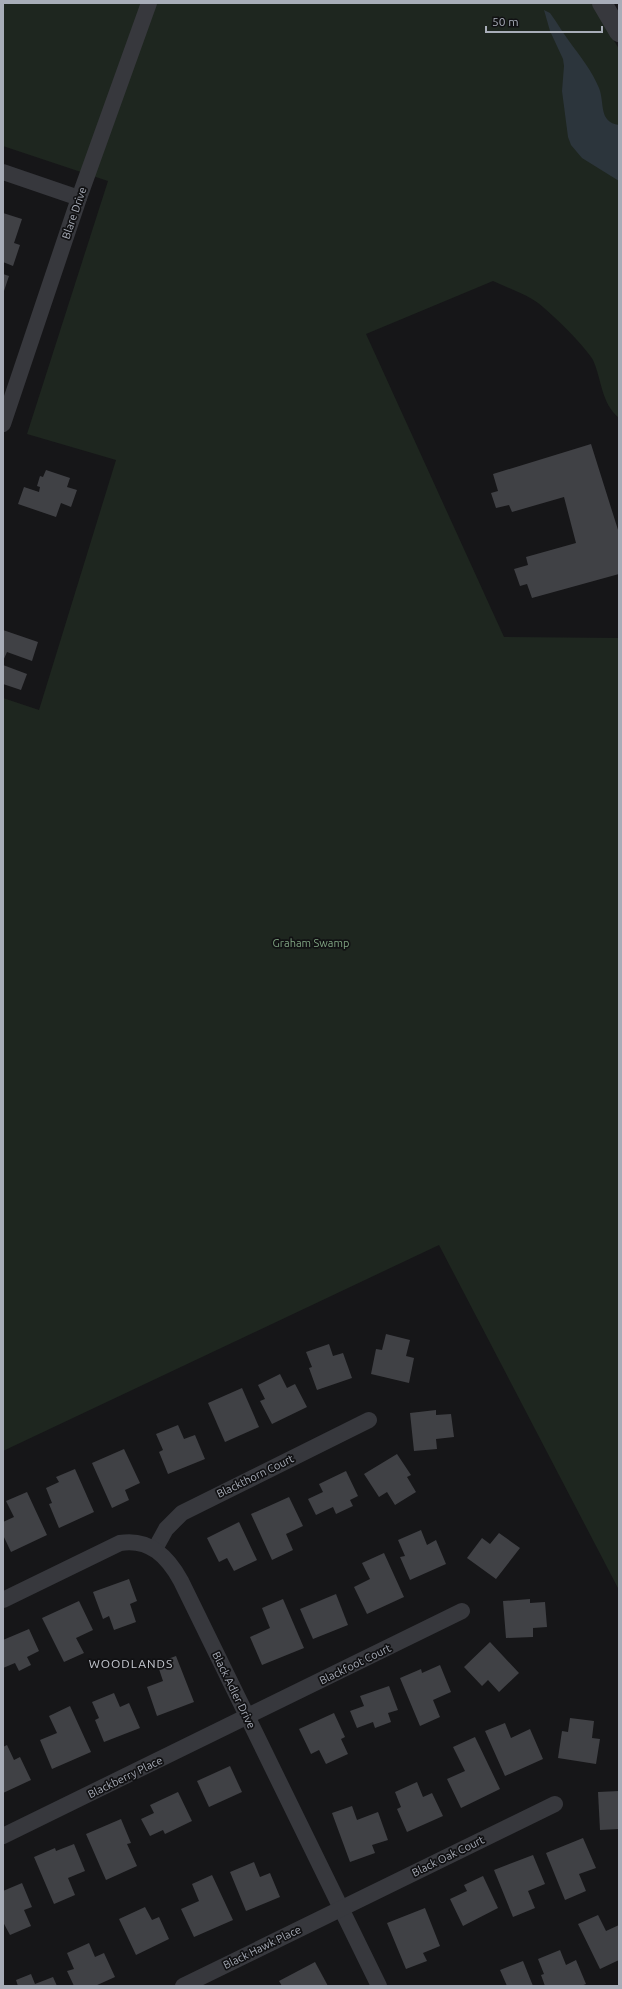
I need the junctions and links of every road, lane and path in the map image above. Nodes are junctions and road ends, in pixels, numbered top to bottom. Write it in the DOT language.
graph roads {
  1 [pos="149,3"];
  2 [pos="602,3"];
  3 [pos="619,32"];
  4 [pos="3,172"];
  5 [pos="79,198"];
  6 [pos="3,424"];
  7 [pos="369,1420"];
  8 [pos="155,1549"];
  9 [pos="3,1600"];
  10 [pos="462,1611"];
  11 [pos="247,1717"];
  12 [pos="555,1804"];
  13 [pos="3,1836"];
  14 [pos="341,1908"];
  15 [pos="183,1986"];
  16 [pos="379,1986"];
  1 -- 5 [label="street, Blare Drive"];
  2 -- 3 [label="street"];
  4 -- 5 [label="street"];
  5 -- 6 [label="street, Blare Drive"];
  7 -- 8 [label="street, Blackthorn Court"];
  8 -- 9 [label="street, Black Adler Drive"];
  8 -- 11 [label="street, Black Adler Drive"];
  10 -- 11 [label="street, Blackfoot Court"];
  11 -- 13 [label="street, Blackberry Place"];
  11 -- 14 [label="street, Black Adler Drive"];
  12 -- 14 [label="street, Black Oak Court"];
  14 -- 15 [label="street, Black Hawk Place"];
  14 -- 16 [label="street, Black Adler Drive"];
}
